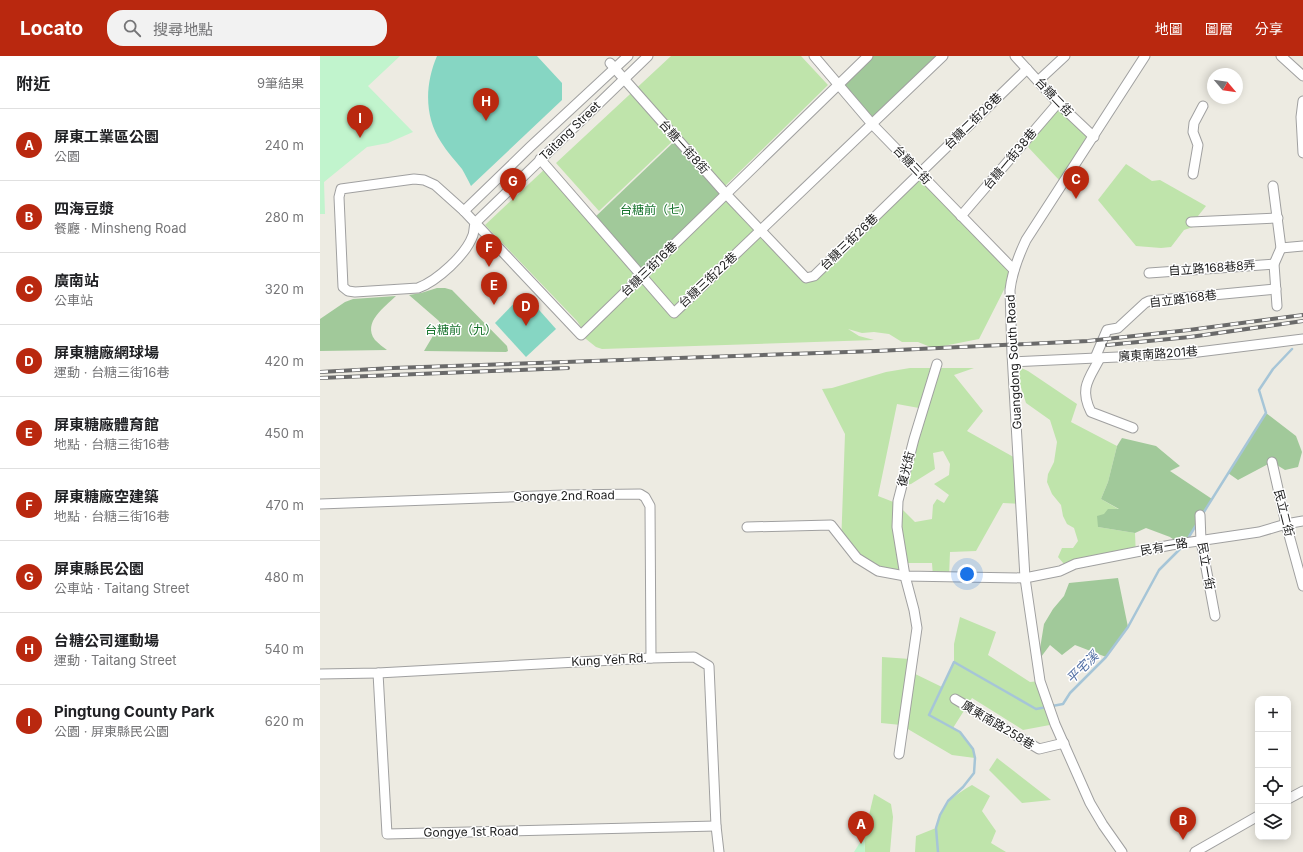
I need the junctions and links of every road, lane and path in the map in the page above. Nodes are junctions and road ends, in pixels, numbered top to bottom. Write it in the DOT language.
graph roads {
  1 [pos="628,56"];
  2 [pos="648,56"];
  3 [pos="814,56"];
  4 [pos="868,56"];
  5 [pos="943,56"];
  6 [pos="1016,56"];
  7 [pos="1065,56"];
  8 [pos="1145,56"];
  9 [pos="1281,56"];
  10 [pos="612,65"];
  11 [pos="1027,69"];
  12 [pos="1303,76"];
  13 [pos="624,78"];
  14 [pos="1038,81"];
  15 [pos="839,84"];
  16 [pos="1303,101"];
  17 [pos="1058,103"];
  18 [pos="1203,106"];
  19 [pos="872,124"];
  20 [pos="1094,137"];
  21 [pos="1303,153"];
  22 [pos="540,159"];
  23 [pos="919,174"];
  24 [pos="1193,174"];
  25 [pos="1273,186"];
  26 [pos="726,194"];
  27 [pos="464,211"];
  28 [pos="961,216"];
  29 [pos="1278,218"];
  30 [pos="1191,222"];
  31 [pos="475,223"];
  32 [pos="761,231"];
  33 [pos="1303,246"];
  34 [pos="1280,248"];
  35 [pos="1274,264"];
  36 [pos="1014,270"];
  37 [pos="1150,273"];
  38 [pos="642,276"];
  39 [pos="1276,289"];
  40 [pos="1277,306"];
  41 [pos="1303,339"];
  42 [pos="1098,358"];
  43 [pos="1013,362"];
  44 [pos="937,364"];
  45 [pos="1133,428"];
  46 [pos="1272,462"];
  47 [pos="320,504"];
  48 [pos="1200,515"];
  49 [pos="1303,521"];
  50 [pos="1286,524"];
  51 [pos="747,527"];
  52 [pos="1201,541"];
  53 [pos="905,576"];
  54 [pos="1026,578"];
  55 [pos="1303,586"];
  56 [pos="1215,616"];
  57 [pos="651,658"];
  58 [pos="378,673"];
  59 [pos="320,674"];
  60 [pos="955,699"];
  61 [pos="1064,743"];
  62 [pos="899,754"];
  63 [pos="1303,791"];
  64 [pos="1291,797"];
  65 [pos="1255,818"];
  66 [pos="716,826"];
  67 [pos="719,852"];
  68 [pos="1122,852"];
  69 [pos="1195,852"];
  1 -- 10 [label="street, Taitang Street"];
  2 -- 13 [label="street, Taitang Street"];
  3 -- 15 [label="street, 台糖三街"];
  4 -- 15 [label="street, 台糖三街16巷"];
  5 -- 19 [label="street, 台糖三街22巷"];
  6 -- 11 [label="street, 台糖二街"];
  7 -- 14 [label="street"];
  8 -- 20 [label="street, Guangdong South Road"];
  9 -- 12 [label="street"];
  10 -- 13 [label="street, 台糖一街8街"];
  10 -- 27 [label="street, Taitang Street"];
  11 -- 14 [label="street, 台糖二街"];
  11 -- 23 [label="street, 台糖二街26巷"];
  13 -- 22 [label="street, Taitang Street"];
  13 -- 26 [label="street, 台糖一街8街"];
  14 -- 17 [label="street, 台糖二街"];
  15 -- 19 [label="street, 台糖三街"];
  15 -- 26 [label="street, 台糖三街16巷"];
  16 -- 21 [label="street"];
  17 -- 20 [label="street, 台糖二街"];
  17 -- 28 [label="street, 台糖一街38巷"];
  18 -- 24 [label="street"];
  19 -- 23 [label="street, 台糖三街"];
  19 -- 32 [label="street, 台糖三街22巷"];
  20 -- 36 [label="street, Guangdong South Road"];
  22 -- 31 [label="street, Taitang Street"];
  22 -- 38 [label="street, 台糖三街22巷"];
  23 -- 28 [label="street, 台糖三街"];
  23 -- 32 [label="street, 台糖三街26巷"];
  25 -- 29 [label="street"];
  26 -- 32 [label="street, 台糖一街8街"];
  26 -- 38 [label="street, 台糖三街16巷"];
  27 -- 31 [label="street, 台糖三街16巷"];
  27 -- 31 [label="street"];
  28 -- 36 [label="street, 台糖三街"];
  29 -- 30 [label="street"];
  29 -- 34 [label="street"];
  31 -- 38 [label="street, 台糖三街16巷"];
  32 -- 38 [label="street, 台糖三街22巷"];
  33 -- 34 [label="street"];
  34 -- 35 [label="street"];
  35 -- 37 [label="street, 自立路168巷8弄"];
  35 -- 39 [label="street"];
  36 -- 43 [label="street, Guangdong South Road"];
  39 -- 40 [label="street"];
  39 -- 42 [label="street, 自立路168巷"];
  41 -- 42 [label="street, 廣東南路201巷"];
  42 -- 43 [label="street, 廣東南路201巷"];
  42 -- 45 [label="street"];
  43 -- 54 [label="street, Guangdong South Road"];
  44 -- 53 [label="street, 復光街"];
  46 -- 50 [label="street, 民立二街"];
  47 -- 57 [label="street, Gongye 2nd Road"];
  48 -- 52 [label="street, 民立一街"];
  49 -- 50 [label="street, 民有一路"];
  50 -- 52 [label="street, 民有一路"];
  50 -- 55 [label="street, 民立二街"];
  51 -- 53 [label="street"];
  52 -- 54 [label="street, 民有一路"];
  52 -- 56 [label="street, 民立一街"];
  53 -- 54 [label="street"];
  53 -- 62 [label="street, 復光街"];
  54 -- 61 [label="street, Guangdong South Road"];
  57 -- 58 [label="street, Kung Yeh Rd."];
  57 -- 66 [label="street, Kung Yeh Rd."];
  58 -- 59 [label="street, Kung Yeh Rd."];
  58 -- 66 [label="street, Gongye 1st Road"];
  60 -- 61 [label="street, 廣東南路258巷"];
  61 -- 68 [label="street, Guangdong South Road"];
  63 -- 64 [label="street"];
  65 -- 69 [label="street"];
  66 -- 67 [label="street, Kung Yeh Rd."];
}
